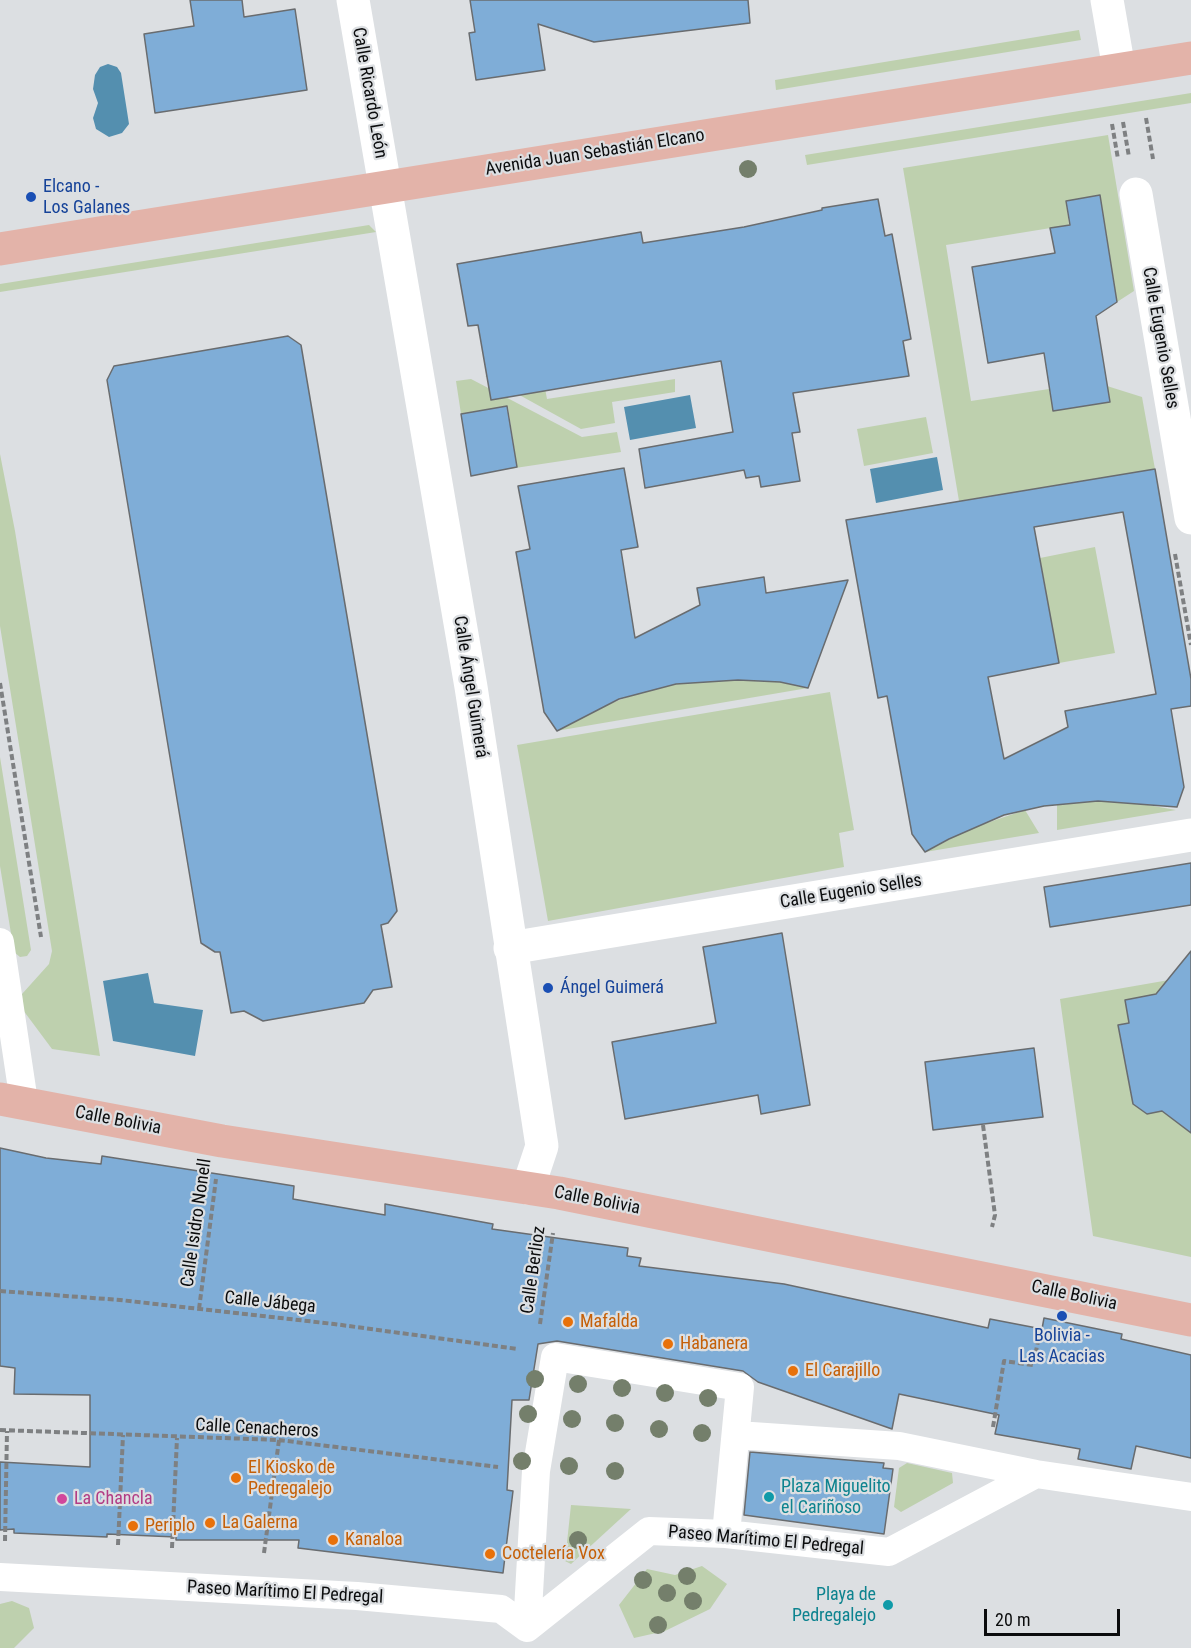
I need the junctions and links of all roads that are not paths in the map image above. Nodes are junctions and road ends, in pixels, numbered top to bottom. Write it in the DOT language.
graph roads {
  1 [pos="353,0"];
  2 [pos="1107,0"];
  3 [pos="1191,58"];
  4 [pos="1119,69"];
  5 [pos="1133,180"];
  6 [pos="385,186"];
  7 [pos="0,249"];
  8 [pos="1191,518"];
  9 [pos="1191,835"];
  10 [pos="0,942"];
  11 [pos="510,948"];
  12 [pos="12,1101"];
  13 [pos="544,1191"];
  14 [pos="1191,1320"];
  15 [pos="737,1435"];
  16 [pos="1036,1474"];
  17 [pos="1191,1497"];
  18 [pos="726,1534"];
  19 [pos="2,1577"];
  20 [pos="527,1628"];
  1 -- 6 [label="street, Calle Ricardo León"];
  2 -- 4 [label="street"];
  3 -- 4 [label="main road, Avenida Juan Sebastián Elcano"];
  4 -- 6 [label="main road, Avenida Juan Sebastián Elcano"];
  5 -- 8 [label="street, Calle Eugenio Selles"];
  6 -- 7 [label="main road, Avenida Juan Sebastián Elcano"];
  6 -- 11 [label="street, Calle Ángel Guimerá"];
  9 -- 11 [label="street, Calle Eugenio Selles"];
  10 -- 12 [label="street"];
  11 -- 13 [label="street, Calle Ángel Guimerá"];
  12 -- 13 [label="main road, Calle Bolivia"];
  13 -- 14 [label="main road, Calle Bolivia"];
  15 -- 16 [label="street"];
  15 -- 18 [label="street"];
  15 -- 20 [label="street"];
  16 -- 17 [label="street"];
  16 -- 18 [label="street, Paseo Marítimo El Pedregal"];
  18 -- 20 [label="street, Paseo Marítimo El Pedregal"];
  19 -- 20 [label="street, Paseo Marítimo El Pedregal"];
}
